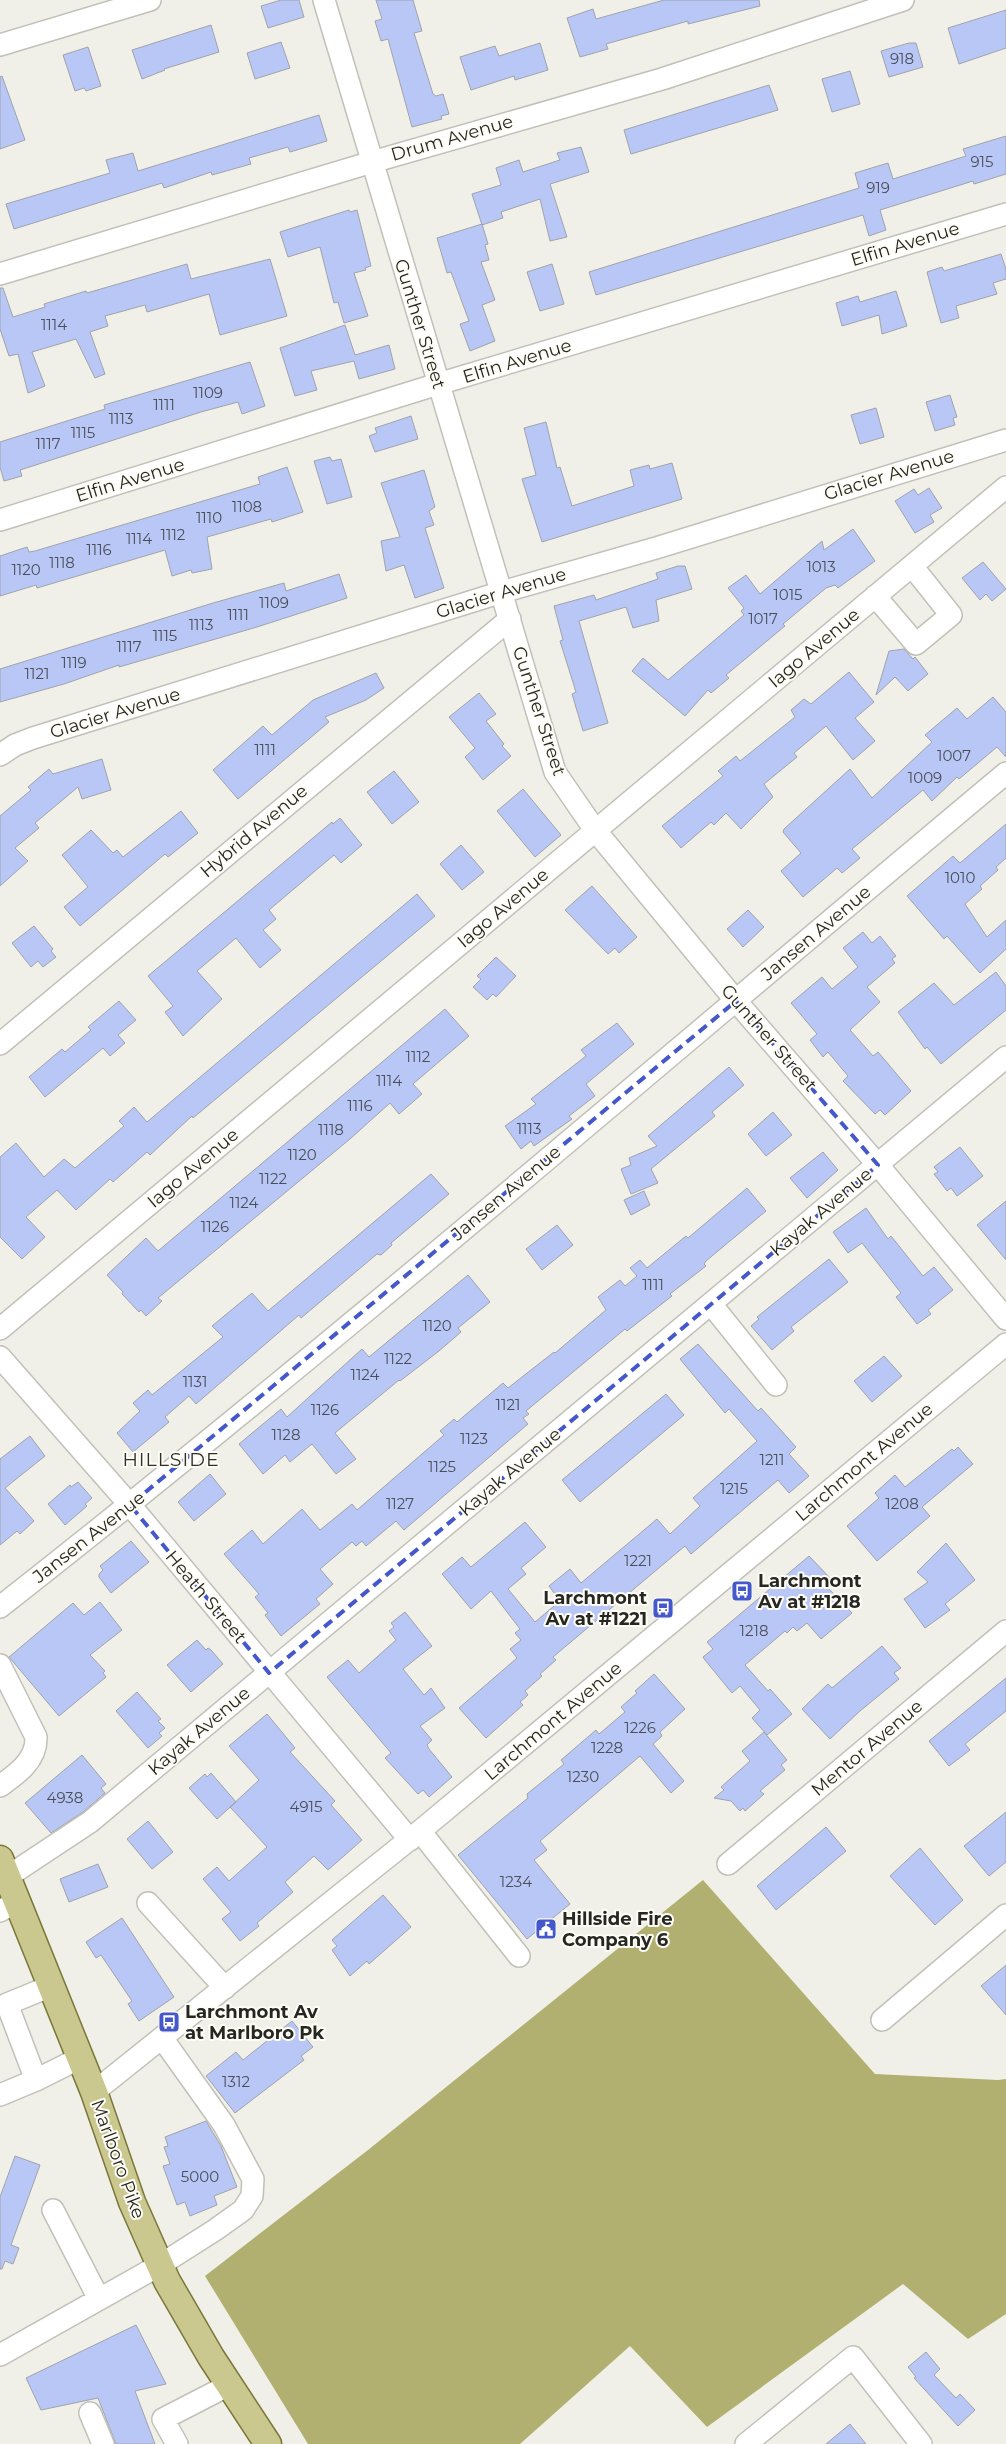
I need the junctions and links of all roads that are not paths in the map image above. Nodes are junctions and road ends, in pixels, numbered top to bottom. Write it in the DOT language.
graph roads {
  1 [pos="150,0"];
  2 [pos="324,0"];
  3 [pos="903,0"];
  4 [pos="0,45"];
  5 [pos="372,162"];
  6 [pos="1006,214"];
  7 [pos="0,274"];
  8 [pos="438,384"];
  9 [pos="1006,440"];
  10 [pos="1006,487"];
  11 [pos="0,520"];
  12 [pos="912,566"];
  13 [pos="502,592"];
  14 [pos="875,596"];
  15 [pos="510,619"];
  16 [pos="0,755"];
  17 [pos="1006,773"];
  18 [pos="595,830"];
  19 [pos="736,1001"];
  20 [pos="0,1044"];
  21 [pos="1006,1057"];
  22 [pos="878,1165"];
  23 [pos="711,1304"];
  24 [pos="1006,1320"];
  25 [pos="0,1329"];
  26 [pos="1006,1344"];
  27 [pos="0,1357"];
  28 [pos="776,1385"];
  29 [pos="130,1505"];
  30 [pos="0,1607"];
  31 [pos="1006,1631"];
  32 [pos="0,1665"];
  33 [pos="269,1673"];
  34 [pos="9,1705"];
  35 [pos="0,1786"];
  36 [pos="415,1836"];
  37 [pos="728,1864"];
  38 [pos="4,1868"];
  39 [pos="148,1903"];
  40 [pos="9,1906"];
  41 [pos="1006,1915"];
  42 [pos="519,1956"];
  43 [pos="51,1986"];
  44 [pos="224,1988"];
  45 [pos="882,2020"];
  46 [pos="162,2038"];
  47 [pos="80,2058"];
  48 [pos="36,2080"];
  49 [pos="94,2092"];
  50 [pos="0,2095"];
  51 [pos="53,2210"];
  52 [pos="160,2265"];
  53 [pos="99,2300"];
  54 [pos="0,2355"];
  55 [pos="229,2385"];
  56 [pos="90,2413"];
  57 [pos="266,2443"];
  58 [pos="103,2444"];
  59 [pos="177,2444"];
  60 [pos="746,2444"];
  61 [pos="921,2444"];
  1 -- 4 [label="street"];
  2 -- 5 [label="street, Gunther Street"];
  3 -- 5 [label="street, Drum Avenue"];
  5 -- 7 [label="street, Drum Avenue"];
  5 -- 8 [label="street, Gunther Street"];
  6 -- 8 [label="street, Elfin Avenue"];
  8 -- 11 [label="street, Elfin Avenue"];
  8 -- 13 [label="street, Gunther Street"];
  9 -- 13 [label="street, Glacier Avenue"];
  10 -- 12 [label="street, Iago Avenue"];
  12 -- 14 [label="street, Iago Avenue"];
  12 -- 14 [label="street"];
  13 -- 15 [label="street, Gunther Street"];
  13 -- 16 [label="street, Glacier Avenue"];
  14 -- 18 [label="street, Iago Avenue"];
  15 -- 18 [label="street, Gunther Street"];
  15 -- 20 [label="street, Hybrid Avenue"];
  17 -- 19 [label="street, Jansen Avenue"];
  18 -- 19 [label="street, Gunther Street"];
  18 -- 25 [label="street, Iago Avenue"];
  19 -- 22 [label="street, Gunther Street"];
  19 -- 29 [label="street, Jansen Avenue"];
  21 -- 22 [label="street, Kayak Avenue"];
  22 -- 23 [label="street, Kayak Avenue"];
  22 -- 24 [label="street, Gunther Street"];
  23 -- 28 [label="street"];
  23 -- 33 [label="street, Kayak Avenue"];
  26 -- 36 [label="street, Larchmont Avenue"];
  27 -- 29 [label="street, Heath Street"];
  29 -- 30 [label="street, Jansen Avenue"];
  29 -- 33 [label="street, Heath Street"];
  31 -- 37 [label="street, Mentor Avenue"];
  32 -- 34 [label="street"];
  33 -- 36 [label="street, Heath Street"];
  33 -- 38 [label="street, Kayak Avenue"];
  34 -- 35 [label="street"];
  36 -- 42 [label="street, Heath Street"];
  36 -- 44 [label="street, Larchmont Avenue"];
  38 -- 40 [label="main road, Marlboro Pike"];
  39 -- 44 [label="street"];
  40 -- 43 [label="main road, Marlboro Pike"];
  41 -- 45 [label="street"];
  43 -- 47 [label="main road, Marlboro Pike"];
  43 -- 48 [label="street"];
  44 -- 46 [label="street, Larchmont Avenue"];
  46 -- 49 [label="street, Larchmont Avenue"];
  46 -- 52 [label="street"];
  47 -- 48 [label="street"];
  47 -- 49 [label="main road, Marlboro Pike"];
  48 -- 50 [label="street"];
  49 -- 52 [label="main road, Marlboro Pike"];
  51 -- 53 [label="street"];
  52 -- 53 [label="street"];
  52 -- 55 [label="main road, Marlboro Pike"];
  53 -- 54 [label="street"];
  55 -- 57 [label="main road, Marlboro Pike"];
  55 -- 59 [label="street"];
  56 -- 58 [label="street"];
  60 -- 61 [label="street"];
}
